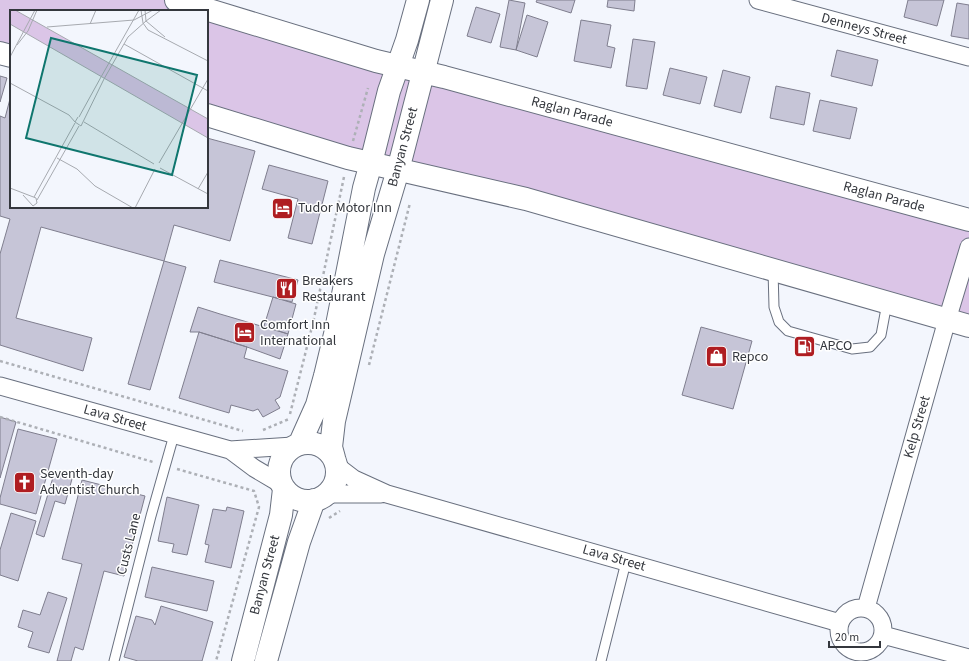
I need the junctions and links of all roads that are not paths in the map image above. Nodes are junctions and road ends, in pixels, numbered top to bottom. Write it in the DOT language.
graph roads {
  1 [pos="176,0"];
  2 [pos="418,0"];
  3 [pos="442,0"];
  4 [pos="758,0"];
  5 [pos="0,53"];
  6 [pos="10,56"];
  7 [pos="969,57"];
  8 [pos="397,66"];
  9 [pos="422,72"];
  10 [pos="208,116"];
  11 [pos="371,163"];
  12 [pos="408,172"];
  13 [pos="969,220"];
  14 [pos="969,247"];
  15 [pos="773,270"];
  16 [pos="887,303"];
  17 [pos="947,320"];
  18 [pos="969,326"];
  19 [pos="0,386"];
  20 [pos="174,435"];
  21 [pos="297,445"];
  22 [pos="230,450"];
  23 [pos="336,462"];
  24 [pos="283,486"];
  25 [pos="387,494"];
  26 [pos="320,497"];
  27 [pos="626,562"];
  28 [pos="866,608"];
  29 [pos="840,623"];
  30 [pos="883,634"];
  31 [pos="853,656"];
  32 [pos="969,658"];
  33 [pos="114,661"];
  34 [pos="243,661"];
  35 [pos="266,661"];
  36 [pos="601,661"];
  1 -- 8 [label="main road, Raglan Parade"];
  2 -- 8 [label="main road, Banyan Street"];
  3 -- 9 [label="main road, Banyan Street"];
  4 -- 7 [label="street, Denneys Street"];
  5 -- 6 [label="main road"];
  8 -- 9 [label="main road, Raglan Parade"];
  8 -- 11 [label="main road, Banyan Street"];
  9 -- 12 [label="main road, Banyan Street"];
  9 -- 13 [label="main road, Raglan Parade"];
  10 -- 11 [label="main road"];
  11 -- 12 [label="main road"];
  11 -- 21 [label="main road, Banyan Street"];
  12 -- 15 [label="main road"];
  12 -- 23 [label="main road, Banyan Street"];
  14 -- 17 [label="street, Kelp Street"];
  15 -- 16 [label="main road"];
  15 -- 16 [label="lane"];
  16 -- 17 [label="main road"];
  17 -- 18 [label="main road"];
  17 -- 28 [label="street, Kelp Street"];
  19 -- 20 [label="street, Lava Street"];
  20 -- 22 [label="street, Lava Street"];
  20 -- 33 [label="lane, Custs Lane"];
  21 -- 22 [label="street, Lava Street"];
  21 -- 23 [label="main road"];
  21 -- 24 [label="main road"];
  22 -- 24 [label="street, Lava Street"];
  23 -- 25 [label="street, Lava Street"];
  23 -- 26 [label="main road"];
  24 -- 26 [label="main road"];
  24 -- 34 [label="main road, Banyan Street"];
  25 -- 26 [label="street, Lava Street"];
  25 -- 27 [label="street, Lava Street"];
  26 -- 35 [label="main road, Banyan Street"];
  27 -- 29 [label="street, Lava Street"];
  27 -- 36 [label="lane"];
  28 -- 29 [label="street"];
  28 -- 30 [label="street"];
  29 -- 31 [label="street"];
  30 -- 31 [label="street"];
  30 -- 32 [label="street"];
}
